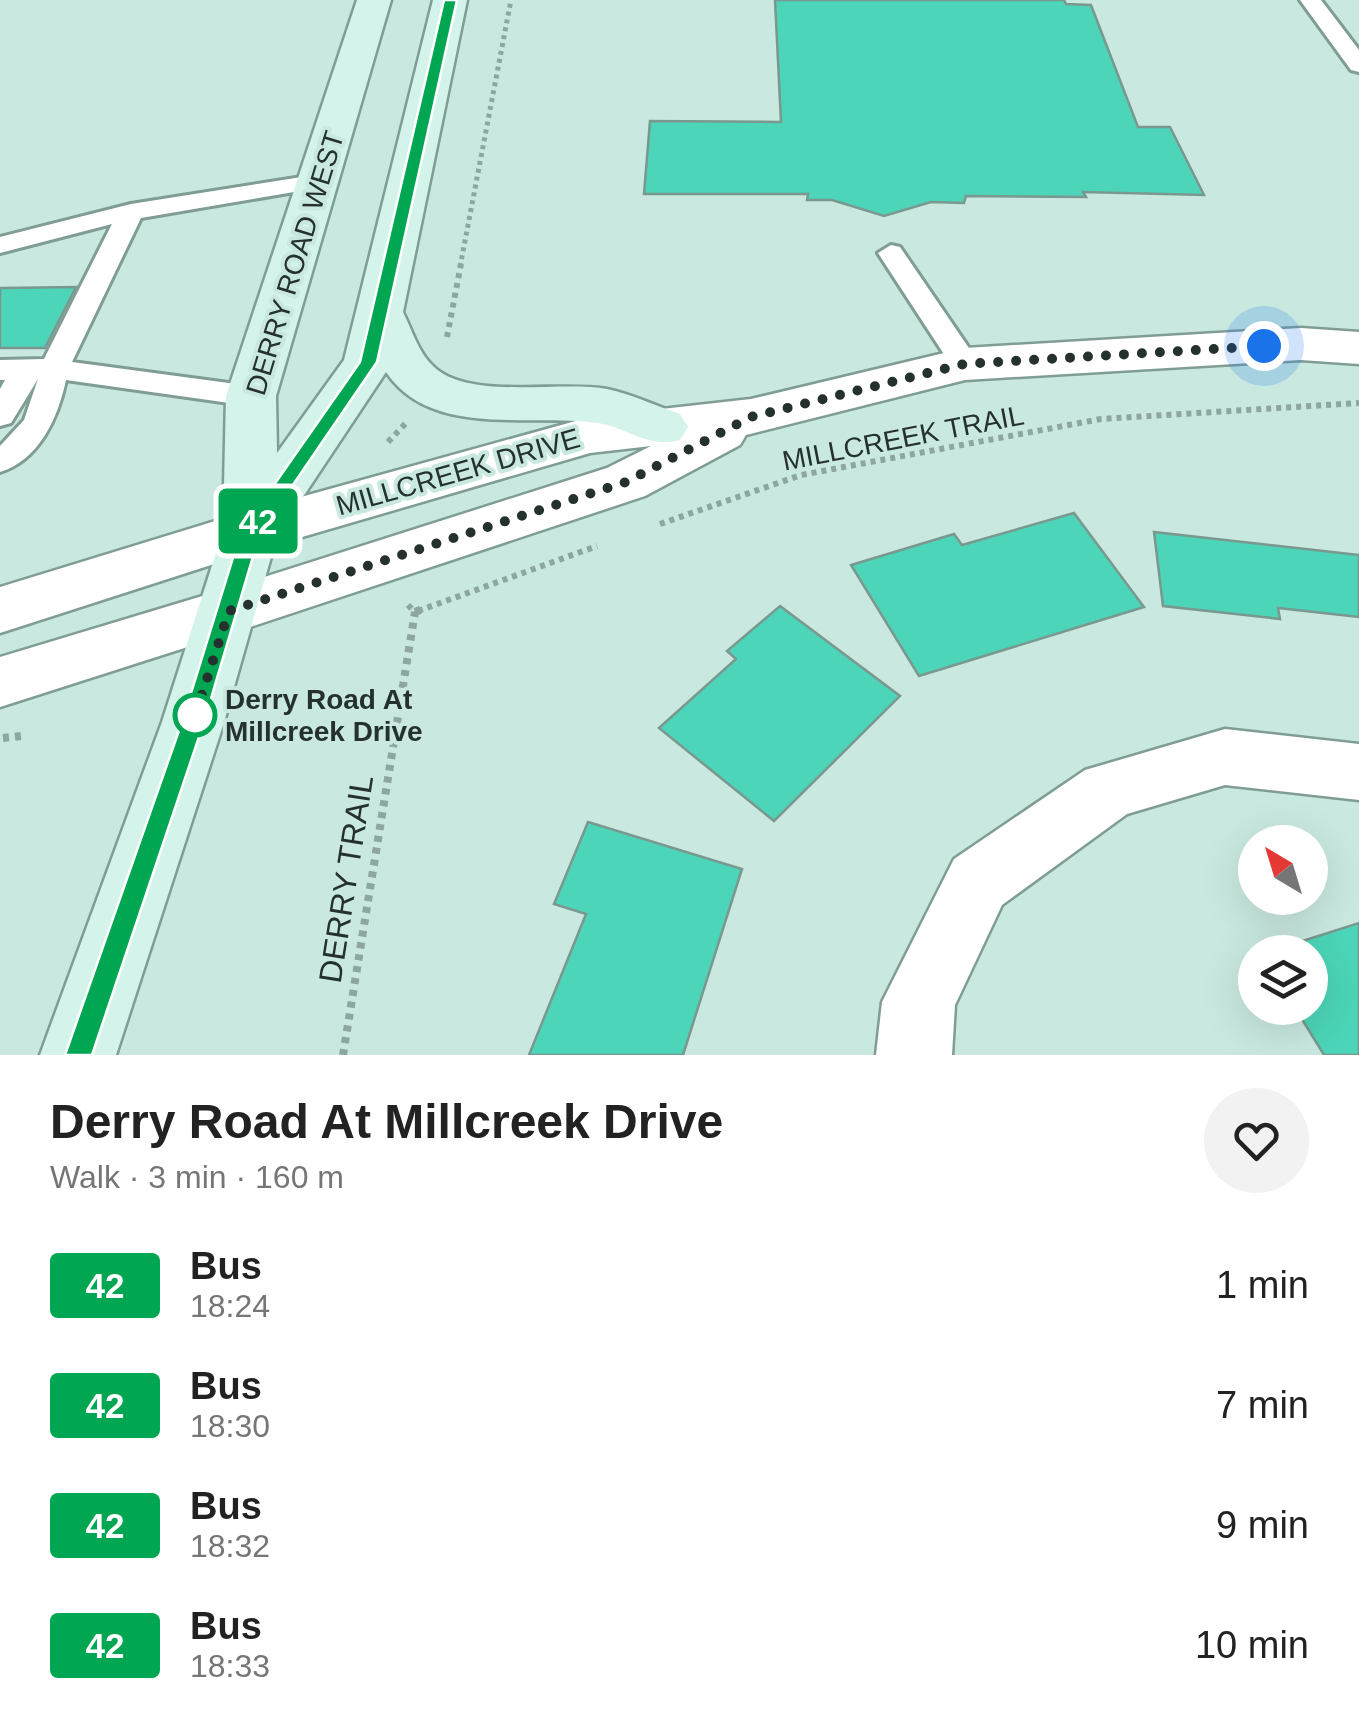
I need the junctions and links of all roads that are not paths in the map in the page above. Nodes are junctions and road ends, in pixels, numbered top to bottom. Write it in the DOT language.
graph roads {
  1 [pos="374,0"];
  2 [pos="450,0"];
  3 [pos="1310,0"];
  4 [pos="1359,65"];
  5 [pos="321,182"];
  6 [pos="131,212"];
  7 [pos="3,242"];
  8 [pos="891,253"];
  9 [pos="381,314"];
  10 [pos="1359,348"];
  11 [pos="964,364"];
  12 [pos="26,370"];
  13 [pos="251,396"];
  14 [pos="0,416"];
  15 [pos="751,417"];
  16 [pos="662,427"];
  17 [pos="0,461"];
  18 [pos="251,532"];
  19 [pos="0,610"];
  20 [pos="229,611"];
  21 [pos="0,682"];
  22 [pos="1359,772"];
  23 [pos="78,1055"];
  24 [pos="914,1055"];
  1 -- 5 [label="main road, DERRY ROAD WEST"];
  2 -- 9 [label="main road, DERRY ROAD WEST"];
  3 -- 4 [label="lane"];
  5 -- 6 [label="lane"];
  5 -- 13 [label="main road, DERRY ROAD WEST"];
  6 -- 7 [label="lane"];
  6 -- 12 [label="lane"];
  8 -- 11 [label="lane"];
  9 -- 16 [label="main road"];
  9 -- 18 [label="main road, DERRY ROAD WEST"];
  10 -- 11 [label="street, MILLCREEK DRIVE"];
  11 -- 15 [label="street, MILLCREEK DRIVE"];
  12 -- 13 [label="lane"];
  12 -- 14 [label="lane"];
  12 -- 17 [label="lane"];
  13 -- 18 [label="main road, DERRY ROAD WEST"];
  15 -- 16 [label="street, MILLCREEK DRIVE"];
  15 -- 20 [label="street, MILLCREEK DRIVE"];
  16 -- 18 [label="street, MILLCREEK DRIVE"];
  18 -- 19 [label="street, MILLCREEK DRIVE"];
  18 -- 20 [label="main road, DERRY ROAD WEST"];
  20 -- 21 [label="street, MILLCREEK DRIVE"];
  20 -- 23 [label="main road, DERRY ROAD WEST"];
  22 -- 24 [label="street"];
}
